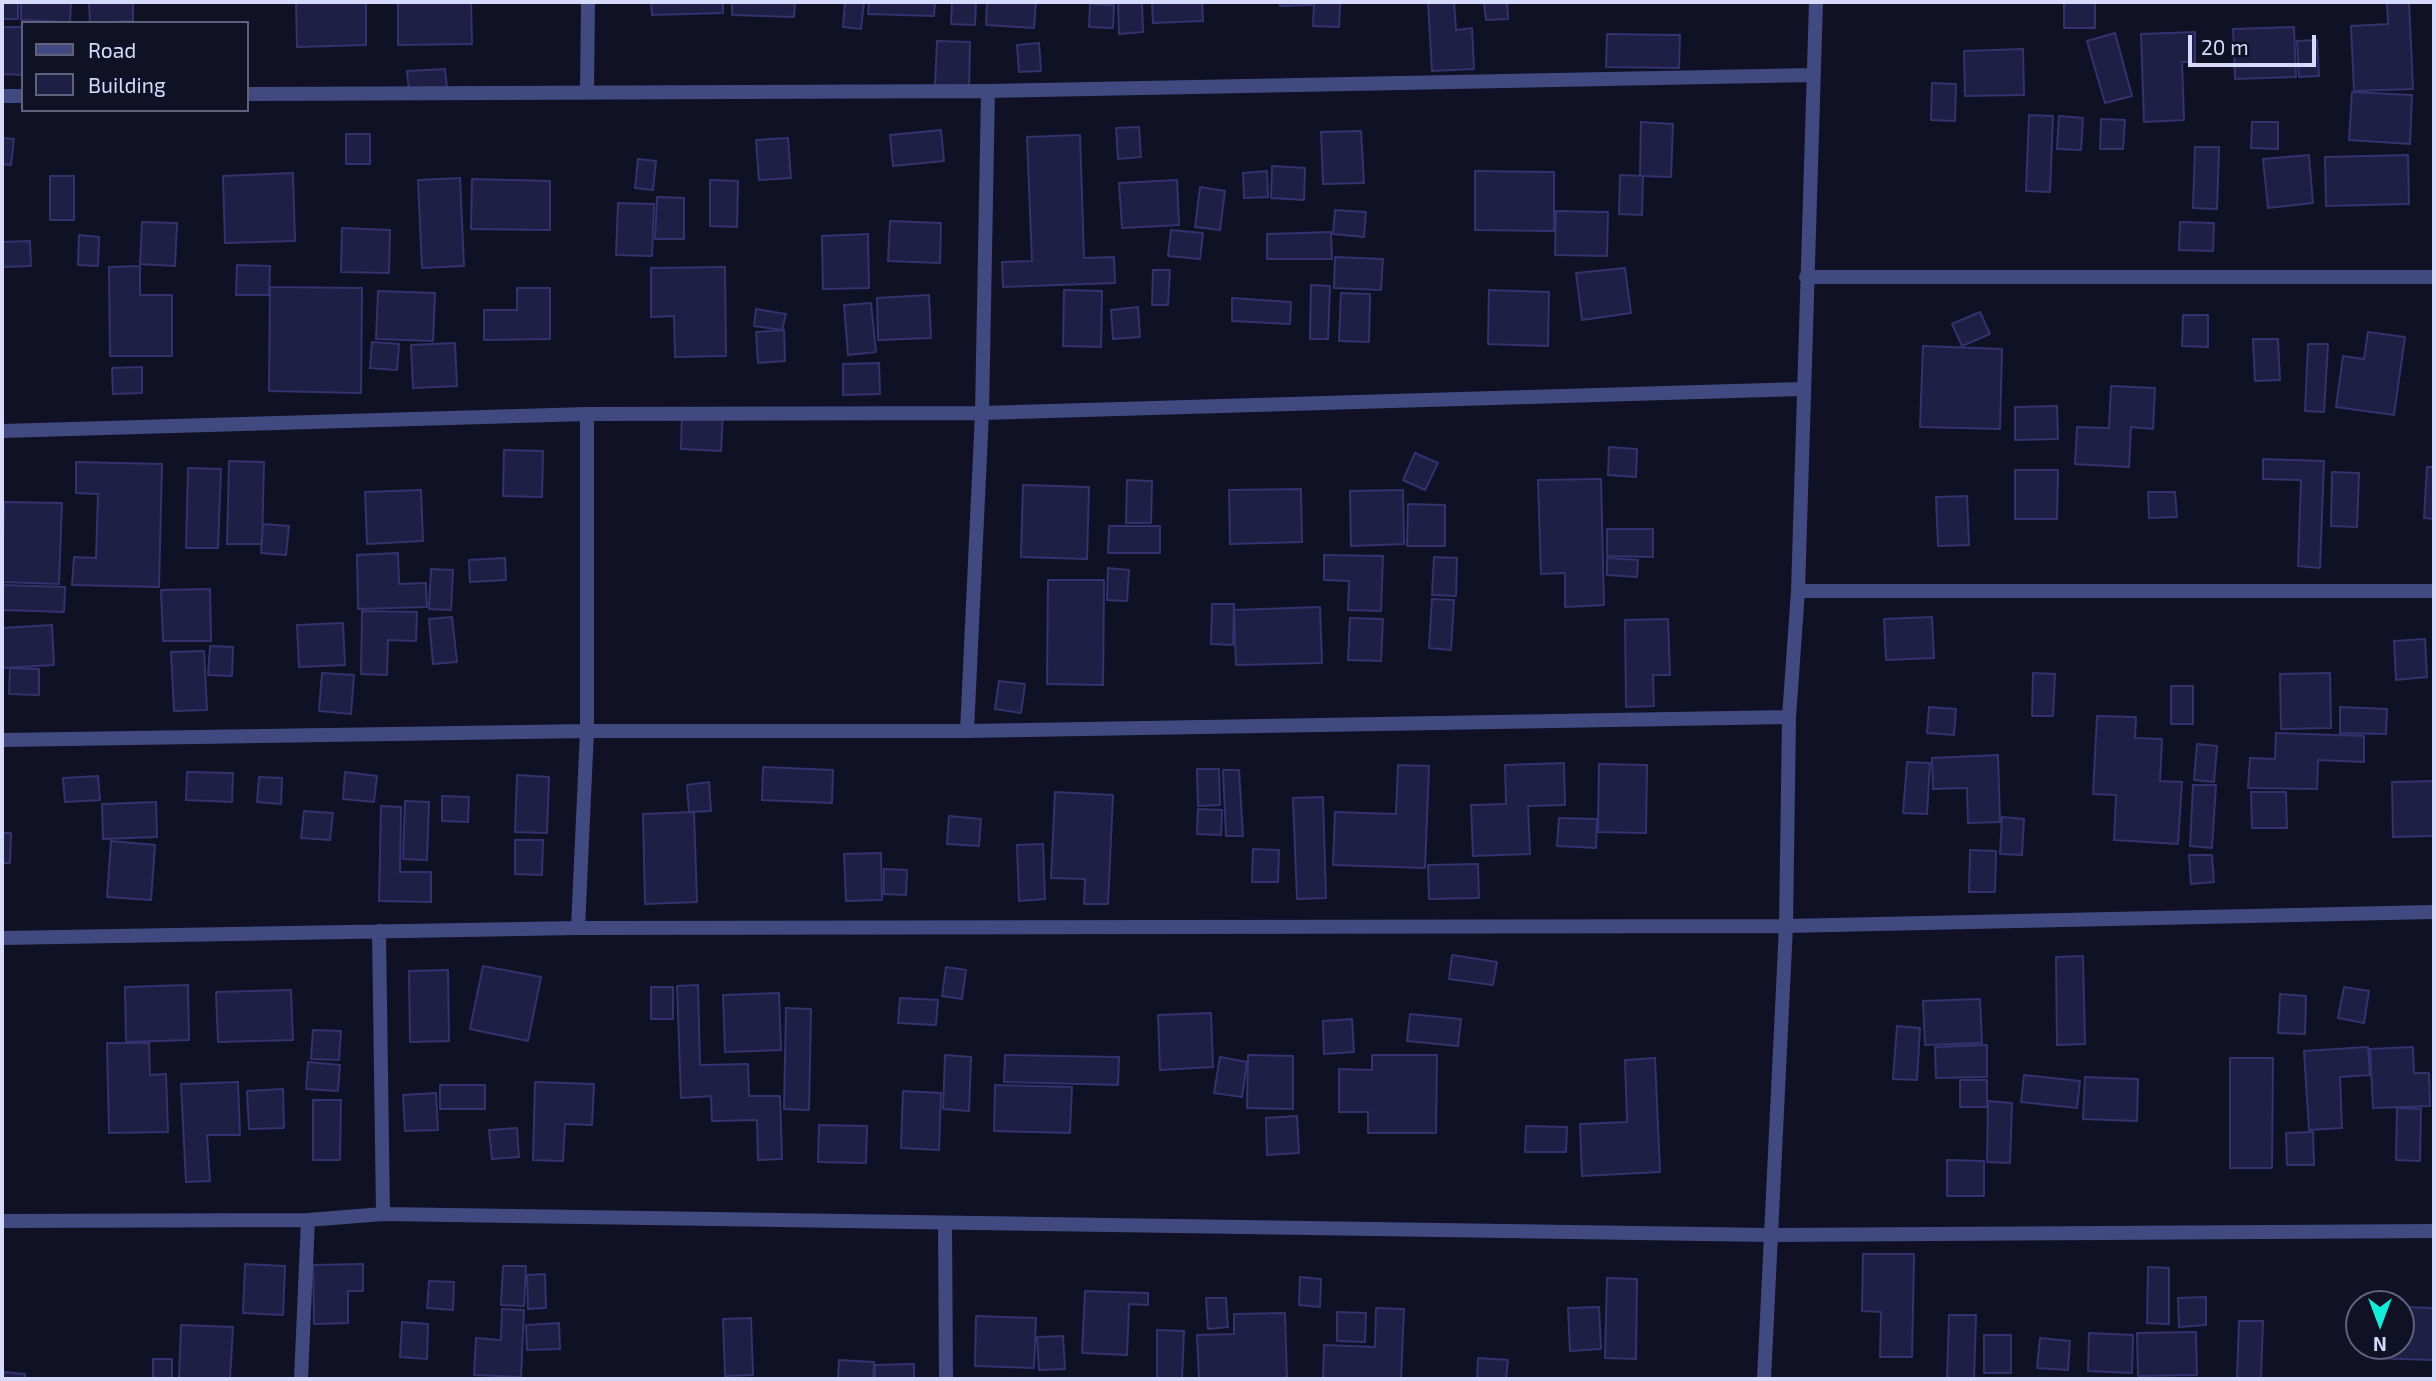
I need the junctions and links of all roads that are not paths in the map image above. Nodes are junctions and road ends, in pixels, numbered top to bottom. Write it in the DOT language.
graph roads {
  1 [pos="588,2"];
  2 [pos="1816,2"];
  3 [pos="1813,75"];
  4 [pos="587,91"];
  5 [pos="988,91"];
  6 [pos="248,94"];
  7 [pos="2,96"];
  8 [pos="21,96"];
  9 [pos="2434,276"];
  10 [pos="1806,277"];
  11 [pos="1802,389"];
  12 [pos="982,413"];
  13 [pos="587,414"];
  14 [pos="2,431"];
  15 [pos="1798,591"];
  16 [pos="2434,592"];
  17 [pos="1789,717"];
  18 [pos="587,731"];
  19 [pos="967,731"];
  20 [pos="2,740"];
  21 [pos="2434,912"];
  22 [pos="1786,926"];
  23 [pos="578,928"];
  24 [pos="379,931"];
  25 [pos="2,938"];
  26 [pos="383,1214"];
  27 [pos="309,1220"];
  28 [pos="2,1221"];
  29 [pos="944,1223"];
  30 [pos="2434,1231"];
  31 [pos="1769,1235"];
  32 [pos="301,1379"];
  33 [pos="946,1379"];
  34 [pos="1765,1379"];
  1 -- 4 [label="street"];
  2 -- 3 [label="street"];
  3 -- 5 [label="street"];
  3 -- 10 [label="street"];
  4 -- 5 [label="street"];
  4 -- 6 [label="street"];
  5 -- 12 [label="street"];
  7 -- 8 [label="street"];
  9 -- 10 [label="street"];
  10 -- 11 [label="street"];
  11 -- 12 [label="street"];
  11 -- 15 [label="street"];
  12 -- 13 [label="street"];
  12 -- 19 [label="street"];
  13 -- 14 [label="street"];
  13 -- 18 [label="street"];
  15 -- 16 [label="street"];
  15 -- 17 [label="street"];
  17 -- 19 [label="street"];
  17 -- 22 [label="street"];
  18 -- 19 [label="street"];
  18 -- 20 [label="street"];
  18 -- 23 [label="street"];
  21 -- 22 [label="street"];
  22 -- 23 [label="street"];
  22 -- 31 [label="street"];
  23 -- 24 [label="street"];
  24 -- 25 [label="street"];
  24 -- 26 [label="street"];
  26 -- 27 [label="street"];
  26 -- 29 [label="street"];
  27 -- 28 [label="street"];
  27 -- 32 [label="street"];
  29 -- 31 [label="street"];
  29 -- 33 [label="street"];
  30 -- 31 [label="street"];
  31 -- 34 [label="street"];
}
